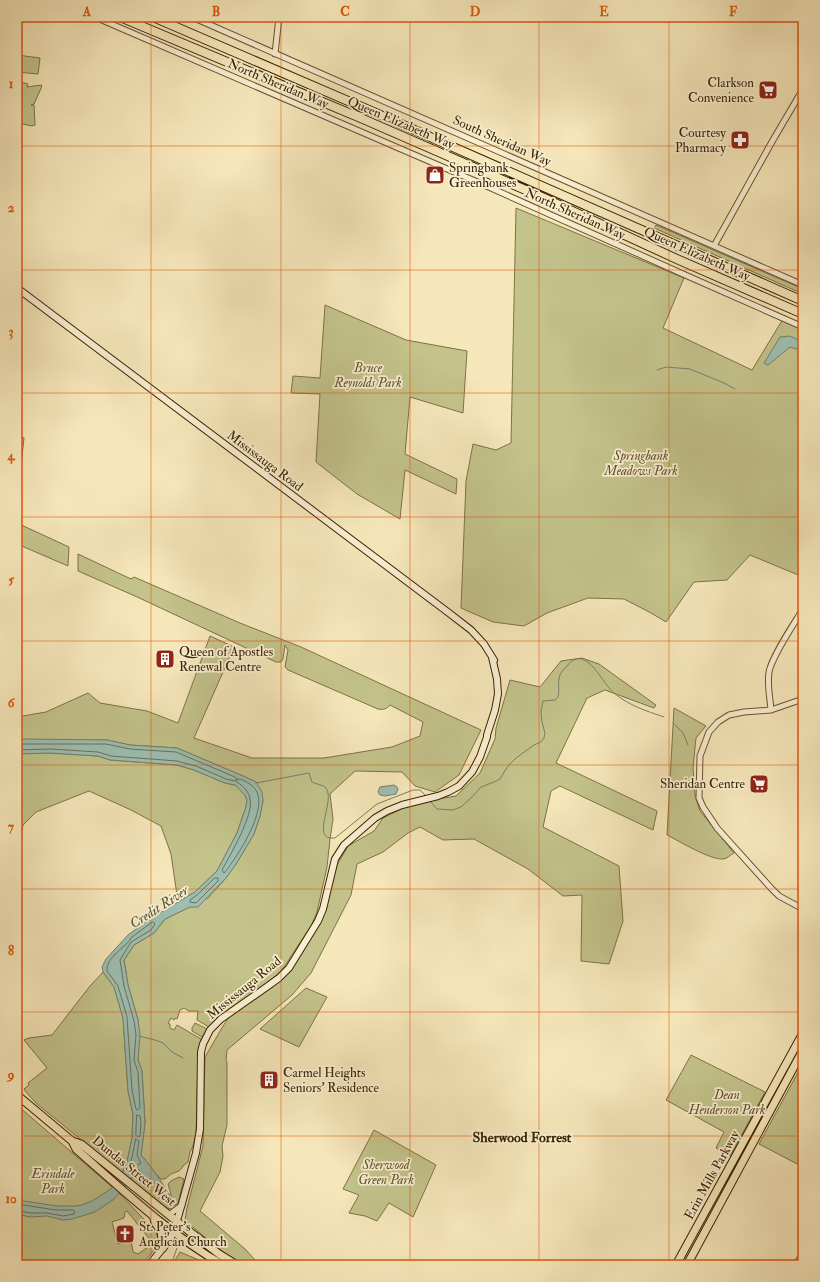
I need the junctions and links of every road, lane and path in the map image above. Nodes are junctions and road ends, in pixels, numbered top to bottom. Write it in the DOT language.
graph roads {
  1 [pos="95,17"];
  2 [pos="120,17"];
  3 [pos="153,17"];
  4 [pos="192,17"];
  5 [pos="279,17"];
  6 [pos="275,54"];
  7 [pos="803,89"];
  8 [pos="714,246"];
  9 [pos="803,285"];
  10 [pos="17,288"];
  11 [pos="803,301"];
  12 [pos="803,314"];
  13 [pos="803,327"];
  14 [pos="803,609"];
  15 [pos="803,699"];
  16 [pos="771,710"];
  17 [pos="803,909"];
  18 [pos="803,1033"];
  19 [pos="803,1050"];
  20 [pos="17,1095"];
  21 [pos="72,1141"];
  22 [pos="182,1205"];
  23 [pos="169,1215"];
  24 [pos="154,1217"];
  25 [pos="177,1221"];
  26 [pos="173,1232"];
  27 [pos="163,1248"];
  28 [pos="803,1253"];
  29 [pos="149,1265"];
  30 [pos="223,1265"];
  31 [pos="237,1265"];
  32 [pos="676,1265"];
  33 [pos="687,1265"];
  34 [pos="796,1265"];
  1 -- 13 [label="street, North Sheridan Way"];
  2 -- 12 [label="highway, Queen Elizabeth Way"];
  3 -- 11 [label="highway, Queen Elizabeth Way"];
  4 -- 6 [label="street, South Sheridan Way"];
  5 -- 6 [label="street"];
  6 -- 8 [label="street, South Sheridan Way"];
  7 -- 8 [label="street"];
  8 -- 9 [label="street, South Sheridan Way"];
  10 -- 22 [label="main road, Mississauga Road"];
  14 -- 16 [label="street"];
  15 -- 16 [label="street"];
  16 -- 17 [label="street"];
  18 -- 32 [label="main road, Erin Mills Parkway"];
  19 -- 33 [label="main road, Erin Mills Parkway"];
  20 -- 21 [label="main road, Dundas Street West"];
  21 -- 23 [label="main road, Dundas Street West"];
  21 -- 24 [label="main road, Dundas Street West"];
  22 -- 23 [label="street"];
  22 -- 25 [label="main road, Mississauga Road"];
  23 -- 25 [label="main road, Dundas Street West"];
  24 -- 26 [label="main road, Dundas Street West"];
  24 -- 27 [label="main road"];
  25 -- 26 [label="main road, Mississauga Road"];
  25 -- 31 [label="main road, Dundas Street West"];
  26 -- 27 [label="main road, Mississauga Road"];
  26 -- 30 [label="main road, Dundas Street West"];
  27 -- 29 [label="main road, Mississauga Road"];
  28 -- 34 [label="street"];
}
